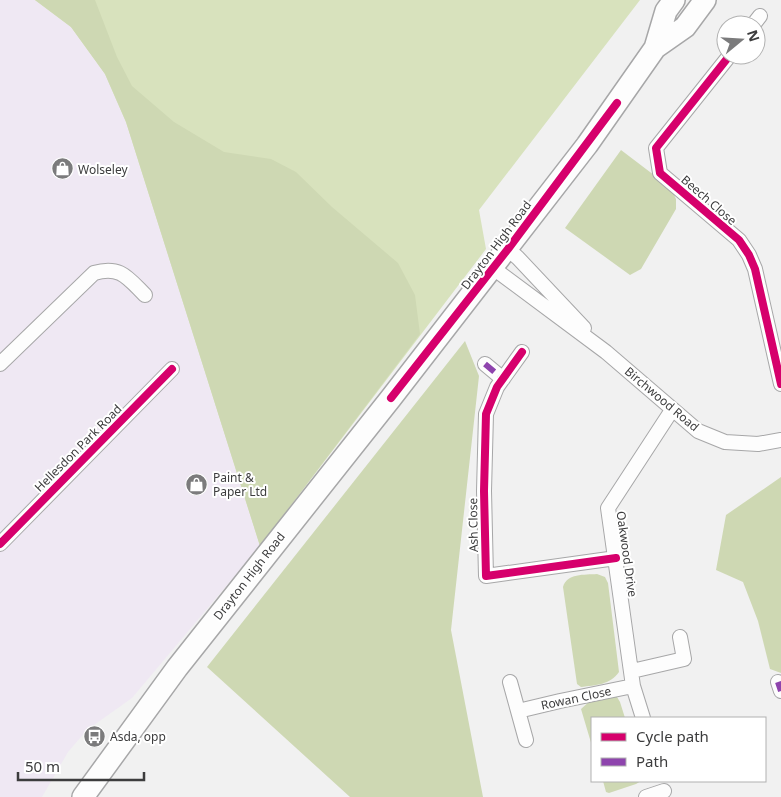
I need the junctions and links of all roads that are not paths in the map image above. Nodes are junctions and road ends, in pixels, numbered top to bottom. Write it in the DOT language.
graph roads {
  1 [pos="674,0"];
  2 [pos="705,0"];
  3 [pos="656,48"];
  4 [pos="722,65"];
  5 [pos="508,250"];
  6 [pos="493,268"];
  7 [pos="145,295"];
  8 [pos="522,352"];
  9 [pos="606,352"];
  10 [pos="0,364"];
  11 [pos="485,364"];
  12 [pos="172,369"];
  13 [pos="503,379"];
  14 [pos="781,384"];
  15 [pos="672,410"];
  16 [pos="781,440"];
  17 [pos="0,544"];
  18 [pos="616,558"];
  19 [pos="680,637"];
  20 [pos="632,671"];
  21 [pos="510,682"];
  22 [pos="634,686"];
  23 [pos="518,711"];
  24 [pos="643,717"];
  25 [pos="526,740"];
  26 [pos="663,790"];
  27 [pos="83,797"];
  28 [pos="646,797"];
  1 -- 3 [label="main road, Drayton High Road"];
  2 -- 3 [label="main road, Drayton High Road"];
  3 -- 5 [label="main road, Drayton High Road"];
  4 -- 14 [label="street, Beech Close"];
  5 -- 6 [label="main road, Drayton High Road"];
  5 -- 9 [label="street, Birchwood Road"];
  6 -- 9 [label="street, Birchwood Road"];
  6 -- 27 [label="main road, Drayton High Road"];
  7 -- 10 [label="street"];
  8 -- 13 [label="street, Ash Close"];
  9 -- 15 [label="street, Birchwood Road"];
  11 -- 13 [label="street"];
  12 -- 17 [label="street, Hellesdon Park Road"];
  13 -- 18 [label="street, Ash Close"];
  15 -- 16 [label="street, Birchwood Road"];
  15 -- 18 [label="street, Oakwood Drive"];
  18 -- 20 [label="street, Oakwood Drive"];
  19 -- 20 [label="street"];
  20 -- 22 [label="street, Oakwood Drive"];
  21 -- 23 [label="street"];
  22 -- 23 [label="street, Rowan Close"];
  22 -- 24 [label="street, Oakwood Drive"];
  23 -- 25 [label="street"];
  26 -- 28 [label="street"];
}
